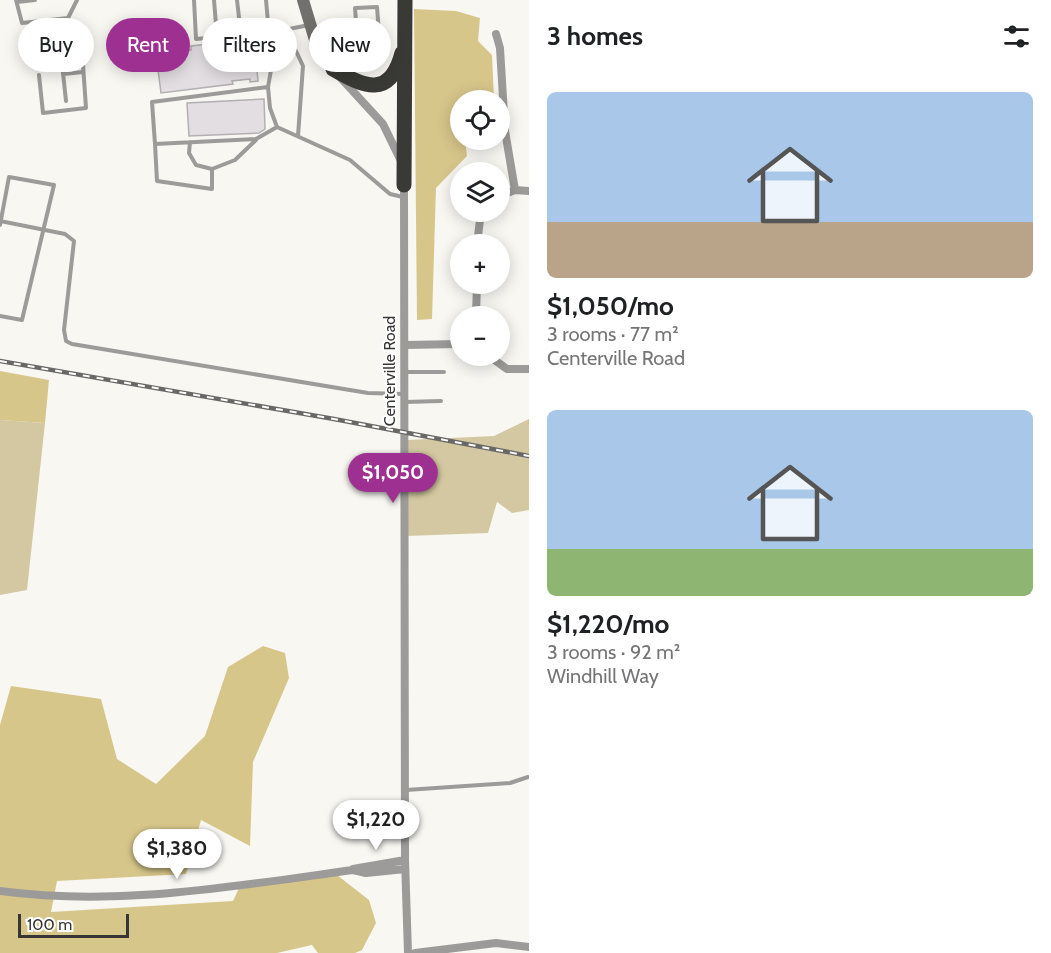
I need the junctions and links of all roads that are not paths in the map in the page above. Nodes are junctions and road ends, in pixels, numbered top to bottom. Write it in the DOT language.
graph roads {
  1 [pos="35,0"];
  2 [pos="77,0"];
  3 [pos="194,0"];
  4 [pos="214,0"];
  5 [pos="237,0"];
  6 [pos="266,0"];
  7 [pos="303,0"];
  8 [pos="403,0"];
  9 [pos="16,1"];
  10 [pos="21,18"];
  11 [pos="68,18"];
  12 [pos="215,18"];
  13 [pos="239,18"];
  14 [pos="268,18"];
  15 [pos="309,21"];
  16 [pos="357,34"];
  17 [pos="496,34"];
  18 [pos="202,38"];
  19 [pos="406,39"];
  20 [pos="297,53"];
  21 [pos="83,72"];
  22 [pos="271,72"];
  23 [pos="336,72"];
  24 [pos="338,72"];
  25 [pos="63,74"];
  26 [pos="39,75"];
  27 [pos="268,87"];
  28 [pos="66,101"];
  29 [pos="277,127"];
  30 [pos="298,136"];
  31 [pos="256,140"];
  32 [pos="190,142"];
  33 [pos="155,144"];
  34 [pos="212,169"];
  35 [pos="515,189"];
  36 [pos="510,191"];
  37 [pos="529,191"];
  38 [pos="404,192"];
  39 [pos="0,222"];
  40 [pos="43,230"];
  41 [pos="0,316"];
  42 [pos="450,344"];
  43 [pos="406,345"];
  44 [pos="503,366"];
  45 [pos="529,369"];
  46 [pos="405,372"];
  47 [pos="444,372"];
  48 [pos="404,398"];
  49 [pos="441,401"];
  50 [pos="528,777"];
  51 [pos="406,790"];
  52 [pos="405,865"];
  53 [pos="0,891"];
  54 [pos="529,947"];
  55 [pos="408,953"];
  56 [pos="415,953"];
  1 -- 9 [label="lane"];
  2 -- 11 [label="lane"];
  3 -- 18 [label="lane"];
  4 -- 12 [label="lane"];
  5 -- 13 [label="lane"];
  6 -- 14 [label="lane"];
  7 -- 15 [label="street, Centerville Road"];
  8 -- 19 [label="highway"];
  9 -- 10 [label="lane"];
  16 -- 16 [label="lane"];
  17 -- 35 [label="street"];
  19 -- 24 [label="highway"];
  19 -- 38 [label="highway"];
  20 -- 30 [label="lane"];
  21 -- 25 [label="lane"];
  21 -- 26 [label="lane"];
  22 -- 27 [label="lane"];
  23 -- 38 [label="street, Centerville Road"];
  25 -- 28 [label="lane"];
  27 -- 29 [label="lane"];
  27 -- 33 [label="lane"];
  29 -- 30 [label="lane"];
  29 -- 31 [label="lane"];
  30 -- 38 [label="lane"];
  31 -- 32 [label="lane"];
  31 -- 34 [label="lane"];
  32 -- 33 [label="lane"];
  32 -- 34 [label="lane"];
  33 -- 34 [label="lane"];
  35 -- 36 [label="street"];
  35 -- 37 [label="street"];
  38 -- 43 [label="street, Centerville Road"];
  39 -- 40 [label="lane"];
  39 -- 40 [label="lane"];
  40 -- 41 [label="lane"];
  40 -- 48 [label="lane"];
  42 -- 43 [label="street"];
  43 -- 46 [label="street, Centerville Road"];
  44 -- 45 [label="street"];
  46 -- 47 [label="lane"];
  46 -- 48 [label="street, Centerville Road"];
  48 -- 49 [label="lane"];
  48 -- 51 [label="street, Centerville Road"];
  50 -- 51 [label="lane"];
  51 -- 52 [label="street, Centerville Road"];
  52 -- 53 [label="street"];
  52 -- 55 [label="street, Centerville Road"];
  54 -- 56 [label="street"];
}
